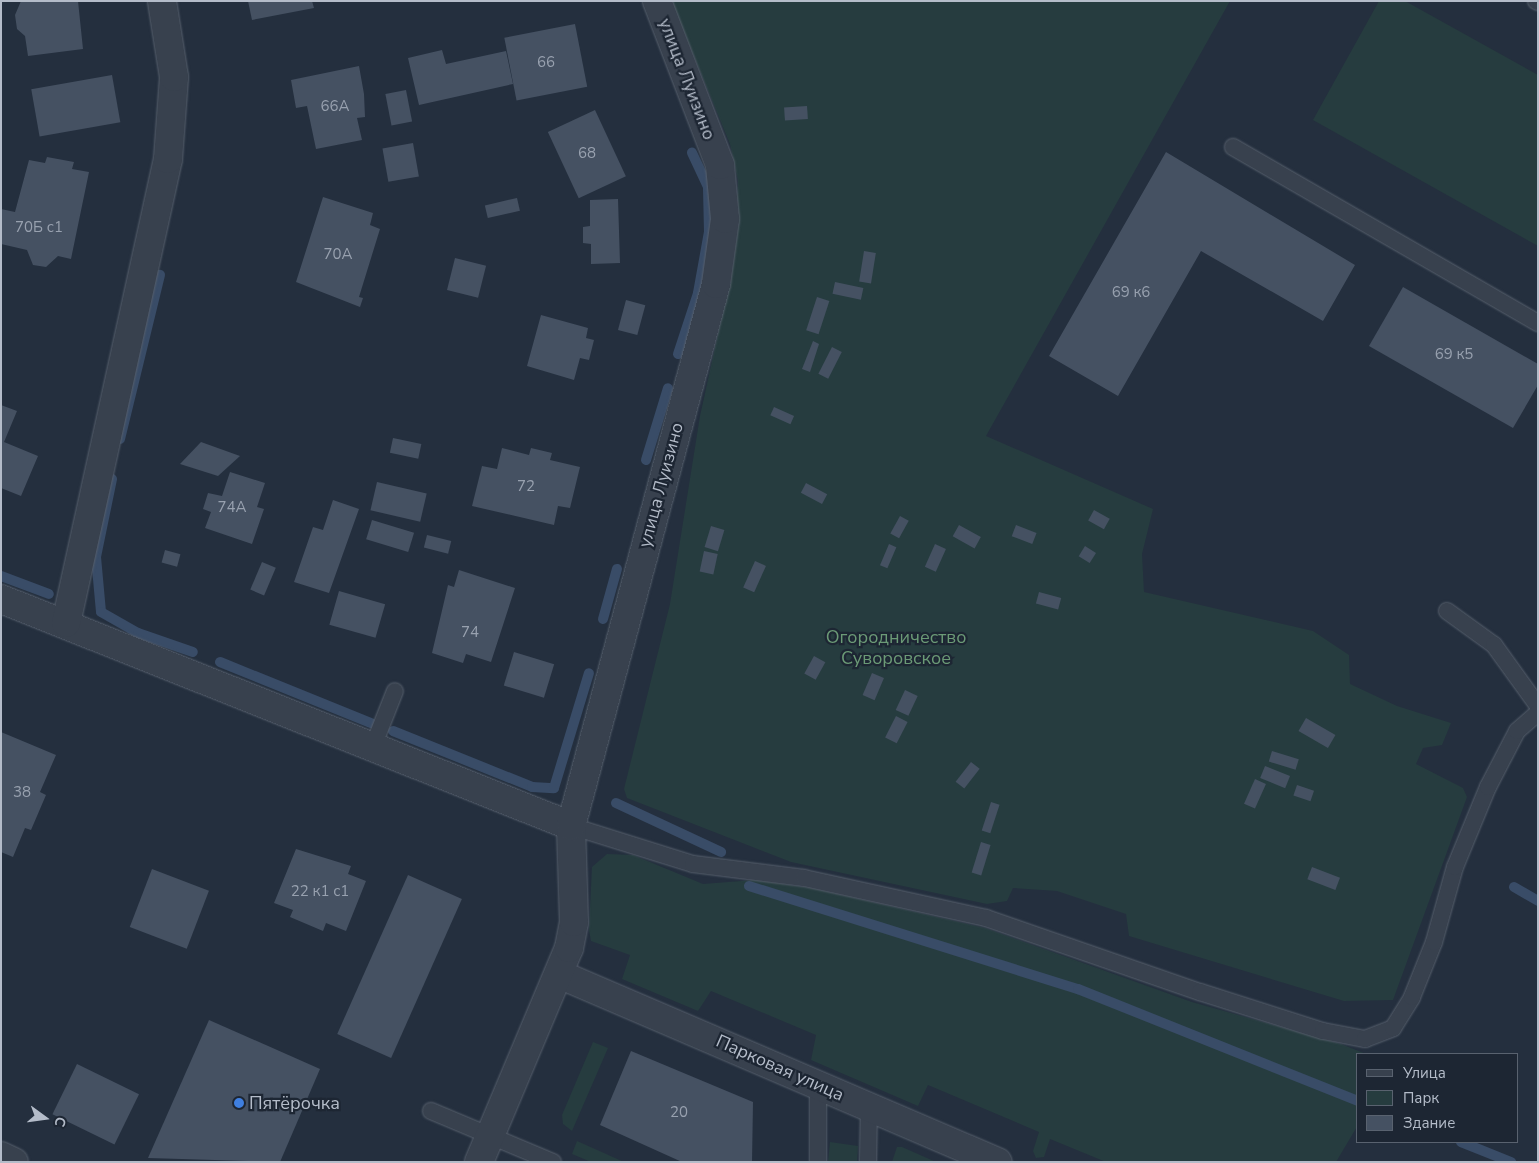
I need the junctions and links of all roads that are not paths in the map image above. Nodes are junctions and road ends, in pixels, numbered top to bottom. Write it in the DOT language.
graph roads {
  1 [pos="162,1"];
  2 [pos="658,1"];
  3 [pos="1233,147"];
  4 [pos="1538,323"];
  5 [pos="1,599"];
  6 [pos="1447,611"];
  7 [pos="66,623"];
  8 [pos="395,691"];
  9 [pos="1538,706"];
  10 [pos="1538,713"];
  11 [pos="372,750"];
  12 [pos="571,826"];
  13 [pos="561,975"];
  14 [pos="818,1085"];
  15 [pos="869,1107"];
  16 [pos="431,1111"];
  17 [pos="491,1134"];
  18 [pos="1,1156"];
  19 [pos="14,1162"];
  20 [pos="479,1162"];
  21 [pos="553,1162"];
  22 [pos="818,1162"];
  23 [pos="868,1162"];
  24 [pos="998,1162"];
  1 -- 7 [label="street"];
  2 -- 12 [label="street, улица Луизино"];
  3 -- 4 [label="lane"];
  5 -- 7 [label="street"];
  6 -- 9 [label="lane"];
  7 -- 11 [label="street"];
  8 -- 11 [label="lane"];
  10 -- 12 [label="lane"];
  11 -- 12 [label="street"];
  12 -- 13 [label="street, улица Луизино"];
  13 -- 14 [label="street, Парковая улица"];
  13 -- 17 [label="street, улица Луизино"];
  14 -- 15 [label="street, Парковая улица"];
  14 -- 22 [label="lane"];
  15 -- 23 [label="lane"];
  15 -- 24 [label="street, Парковая улица"];
  16 -- 17 [label="lane"];
  17 -- 20 [label="street, улица Луизино"];
  17 -- 21 [label="lane"];
  18 -- 19 [label="street"];
}
